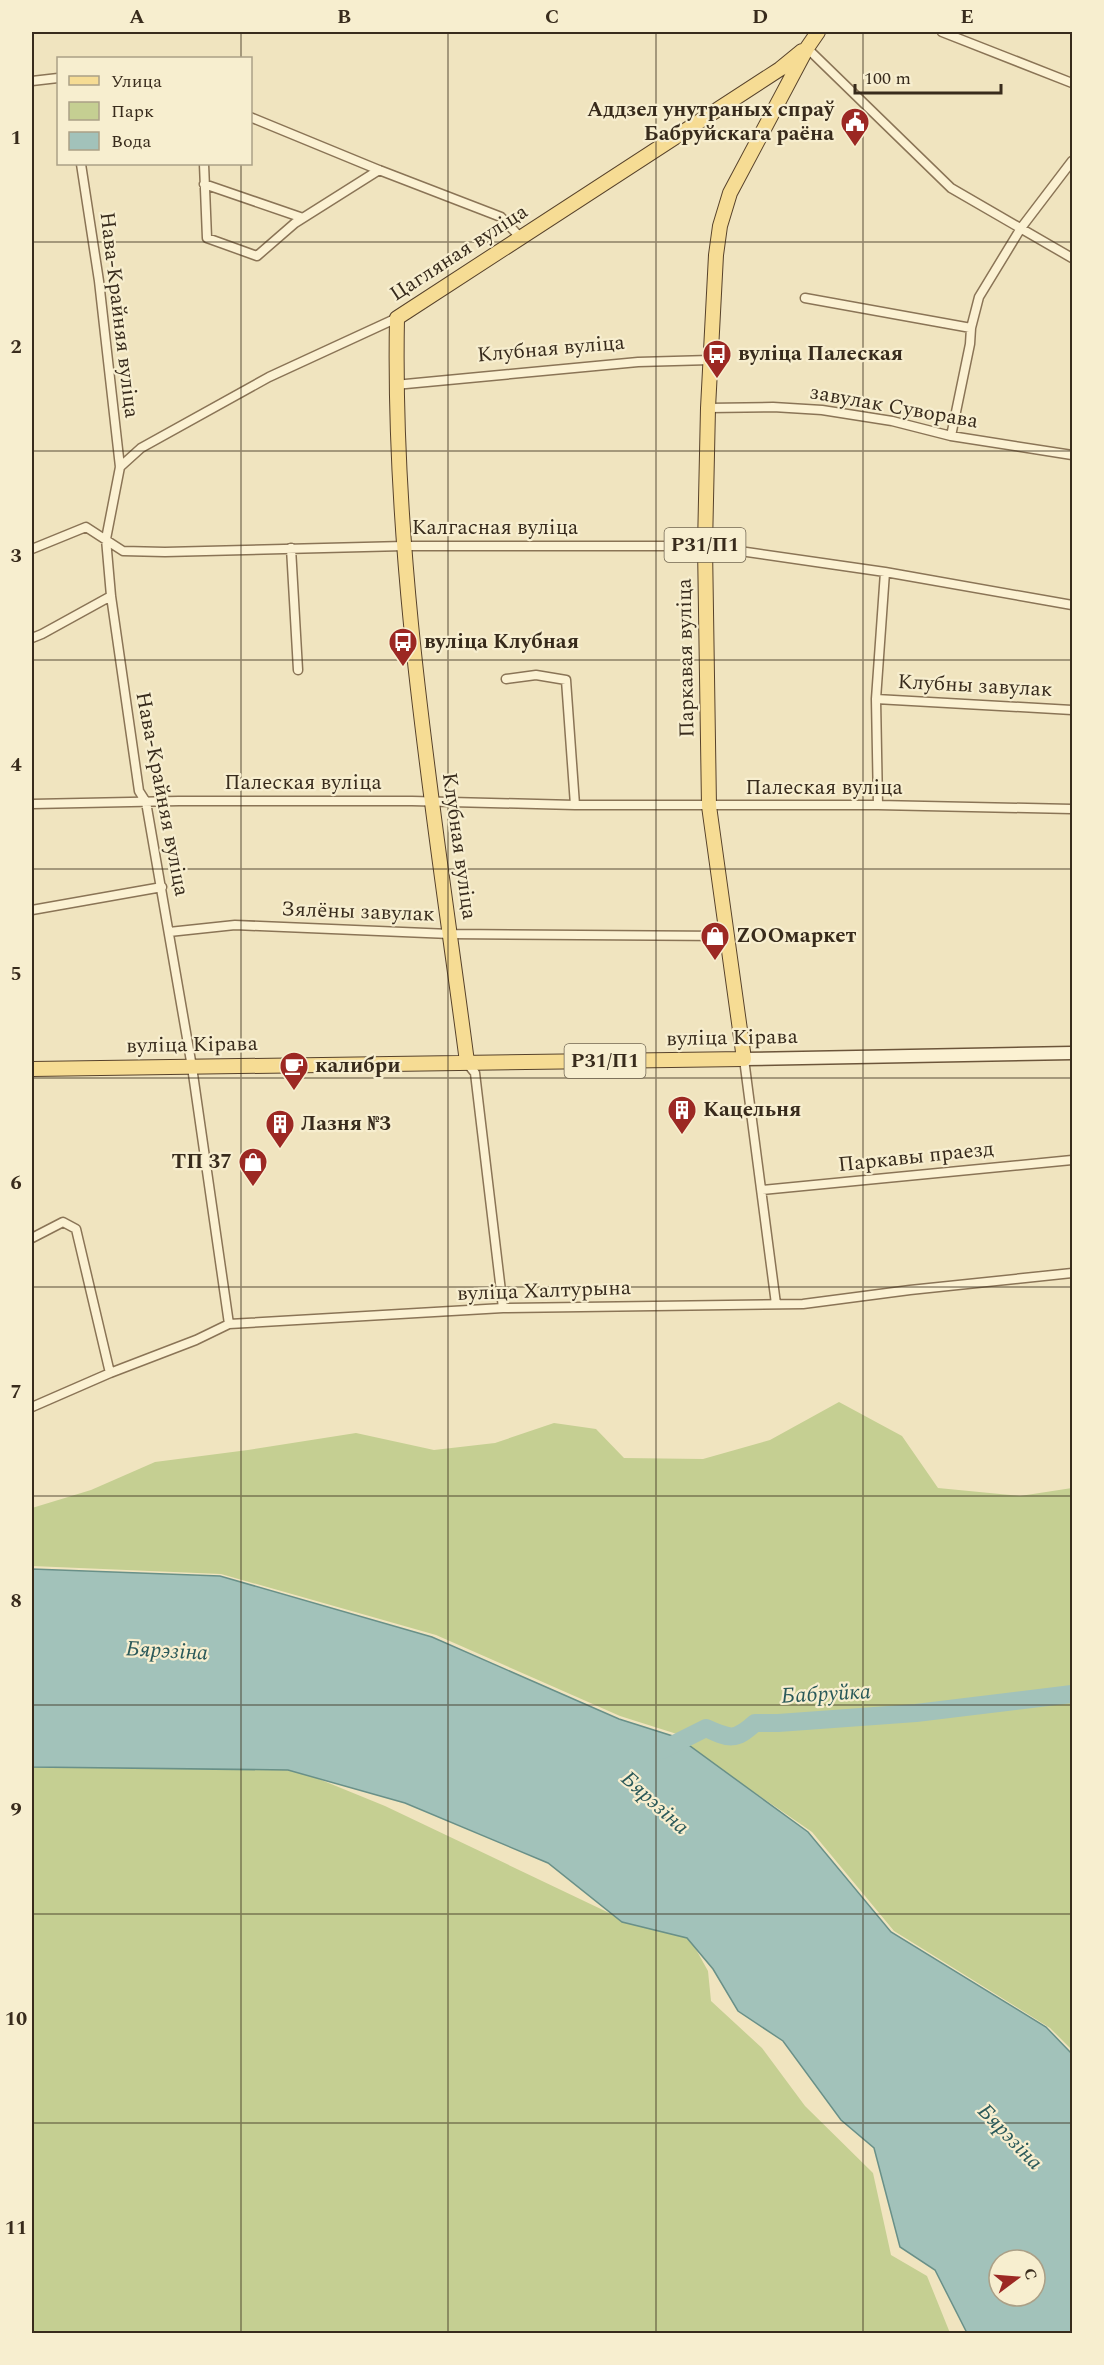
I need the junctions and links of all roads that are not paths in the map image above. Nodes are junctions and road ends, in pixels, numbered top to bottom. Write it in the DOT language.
graph roads {
  1 [pos="942,32"];
  2 [pos="812,40"];
  3 [pos="57,78"];
  4 [pos="32,81"];
  5 [pos="1072,83"];
  6 [pos="252,118"];
  7 [pos="1072,161"];
  8 [pos="81,165"];
  9 [pos="204,165"];
  10 [pos="379,170"];
  11 [pos="204,184"];
  12 [pos="303,218"];
  13 [pos="1021,228"];
  14 [pos="521,238"];
  15 [pos="1072,258"];
  16 [pos="806,298"];
  17 [pos="397,318"];
  18 [pos="971,328"];
  19 [pos="710,360"];
  20 [pos="395,385"];
  21 [pos="708,408"];
  22 [pos="951,436"];
  23 [pos="1072,455"];
  24 [pos="120,467"];
  25 [pos="106,539"];
  26 [pos="404,546"];
  27 [pos="705,546"];
  28 [pos="291,548"];
  29 [pos="32,549"];
  30 [pos="885,572"];
  31 [pos="111,596"];
  32 [pos="1072,605"];
  33 [pos="32,638"];
  34 [pos="298,670"];
  35 [pos="506,679"];
  36 [pos="876,699"];
  37 [pos="1072,710"];
  38 [pos="146,802"];
  39 [pos="431,802"];
  40 [pos="32,804"];
  41 [pos="574,805"];
  42 [pos="878,805"];
  43 [pos="709,806"];
  44 [pos="1072,809"];
  45 [pos="162,887"];
  46 [pos="32,910"];
  47 [pos="169,932"];
  48 [pos="450,934"];
  49 [pos="726,936"];
  50 [pos="1072,1053"];
  51 [pos="744,1059"];
  52 [pos="467,1062"];
  53 [pos="192,1067"];
  54 [pos="32,1070"];
  55 [pos="1072,1160"];
  56 [pos="762,1190"];
  57 [pos="32,1238"];
  58 [pos="1072,1273"];
  59 [pos="776,1304"];
  60 [pos="503,1308"];
  61 [pos="229,1324"];
  62 [pos="110,1373"];
  63 [pos="32,1407"];
  1 -- 5 [label="street"];
  2 -- 13 [label="street"];
  2 -- 14 [label="main road, Цагляная вуліца"];
  2 -- 19 [label="main road, Паркавая вуліца / Р31/П1"];
  3 -- 4 [label="street"];
  6 -- 10 [label="street"];
  7 -- 13 [label="street"];
  8 -- 24 [label="street, Нава-Крайняя вуліца"];
  9 -- 11 [label="street"];
  10 -- 12 [label="street"];
  10 -- 14 [label="street"];
  11 -- 12 [label="street"];
  11 -- 12 [label="street"];
  13 -- 15 [label="street"];
  13 -- 18 [label="street"];
  14 -- 17 [label="main road, Цагляная вуліца"];
  16 -- 18 [label="street"];
  17 -- 20 [label="main road, Клубная вуліца"];
  17 -- 24 [label="street, Цагляная вуліца"];
  18 -- 22 [label="street"];
  19 -- 20 [label="street, Клубная вуліца"];
  19 -- 21 [label="main road, Паркавая вуліца / Р31/П1"];
  20 -- 26 [label="main road, Клубная вуліца"];
  21 -- 22 [label="street, завулак Суворава"];
  21 -- 27 [label="main road, Паркавая вуліца / Р31/П1"];
  22 -- 23 [label="street, завулак Суворава"];
  24 -- 25 [label="street, Нава-Крайняя вуліца"];
  25 -- 28 [label="street, Калгасная вуліца"];
  25 -- 29 [label="street"];
  25 -- 31 [label="street, Нава-Крайняя вуліца"];
  26 -- 27 [label="street, Калгасная вуліца"];
  26 -- 28 [label="street, Калгасная вуліца"];
  26 -- 39 [label="main road, Клубная вуліца"];
  27 -- 30 [label="street, Калгасная вуліца"];
  27 -- 43 [label="main road, Паркавая вуліца / Р31/П1"];
  28 -- 34 [label="street"];
  30 -- 32 [label="street, Калгасная вуліца"];
  30 -- 36 [label="street"];
  31 -- 33 [label="street"];
  31 -- 38 [label="street, Нава-Крайняя вуліца"];
  35 -- 41 [label="street"];
  36 -- 37 [label="street, Клубны завулак"];
  36 -- 42 [label="street"];
  38 -- 39 [label="street, Палеская вуліца"];
  38 -- 40 [label="street, Палеская вуліца"];
  38 -- 45 [label="street, Нава-Крайняя вуліца"];
  39 -- 41 [label="street, Палеская вуліца"];
  39 -- 48 [label="main road, Клубная вуліца"];
  41 -- 43 [label="street, Палеская вуліца"];
  42 -- 43 [label="street, Палеская вуліца"];
  42 -- 44 [label="street, Палеская вуліца"];
  43 -- 49 [label="main road, Паркавая вуліца / Р31/П1"];
  45 -- 46 [label="street"];
  45 -- 47 [label="street, Нава-Крайняя вуліца"];
  47 -- 48 [label="street, Зялёны завулак"];
  47 -- 53 [label="street, Нава-Крайняя вуліца"];
  48 -- 49 [label="street, Зялёны завулак"];
  48 -- 52 [label="main road, Клубная вуліца"];
  49 -- 51 [label="main road, Паркавая вуліца / Р31/П1"];
  50 -- 51 [label="main road, вуліца Кірава"];
  51 -- 52 [label="main road, вуліца Кірава / Р31/П1"];
  51 -- 56 [label="street, Паркавая вуліца"];
  52 -- 53 [label="main road, вуліца Кірава / Р31/П1"];
  52 -- 60 [label="street, Клубная вуліца"];
  53 -- 54 [label="main road, вуліца Кірава / Р31/П1"];
  53 -- 61 [label="street, Нава-Крайняя вуліца"];
  55 -- 56 [label="street, Паркавы праезд"];
  56 -- 59 [label="street, Паркавая вуліца"];
  57 -- 62 [label="street"];
  58 -- 59 [label="street, вуліца Халтурына"];
  59 -- 60 [label="street, вуліца Халтурына"];
  60 -- 61 [label="street, вуліца Халтурына"];
  61 -- 62 [label="street, вуліца Халтурына"];
  62 -- 63 [label="street, вуліца Халтурына"];
}
